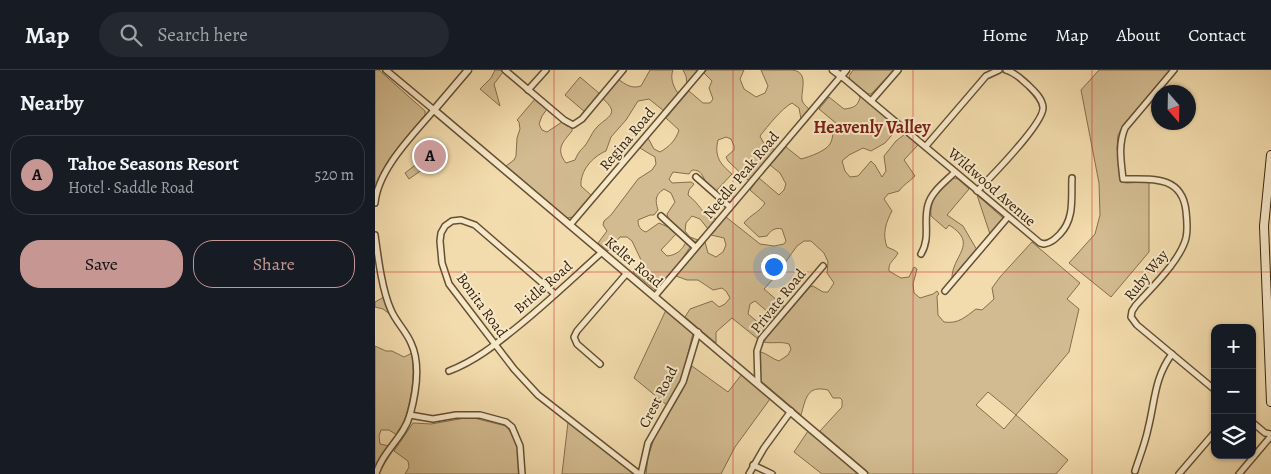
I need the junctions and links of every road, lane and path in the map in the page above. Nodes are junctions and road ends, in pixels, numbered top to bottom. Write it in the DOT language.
graph roads {
  1 [pos="387,70"];
  2 [pos="468,70"];
  3 [pos="505,70"];
  4 [pos="545,70"];
  5 [pos="623,70"];
  6 [pos="702,70"];
  7 [pos="833,70"];
  8 [pos="846,70"];
  9 [pos="898,70"];
  10 [pos="999,70"];
  11 [pos="1006,70"];
  12 [pos="1174,70"];
  13 [pos="841,76"];
  14 [pos="528,90"];
  15 [pos="871,101"];
  16 [pos="434,110"];
  17 [pos="926,146"];
  18 [pos="1271,155"];
  19 [pos="955,172"];
  20 [pos="696,177"];
  21 [pos="1072,178"];
  22 [pos="977,191"];
  23 [pos="375,203"];
  24 [pos="730,207"];
  25 [pos="661,216"];
  26 [pos="1008,218"];
  27 [pos="570,225"];
  28 [pos="375,235"];
  29 [pos="1264,236"];
  30 [pos="1271,242"];
  31 [pos="695,247"];
  32 [pos="1271,249"];
  33 [pos="602,252"];
  34 [pos="921,254"];
  35 [pos="1265,257"];
  36 [pos="823,266"];
  37 [pos="627,273"];
  38 [pos="945,291"];
  39 [pos="555,294"];
  40 [pos="655,296"];
  41 [pos="698,332"];
  42 [pos="1269,332"];
  43 [pos="495,345"];
  44 [pos="1172,354"];
  45 [pos="600,364"];
  46 [pos="449,371"];
  47 [pos="758,384"];
  48 [pos="1211,387"];
  49 [pos="1271,402"];
  50 [pos="791,411"];
  51 [pos="410,415"];
  52 [pos="1256,425"];
  53 [pos="1271,435"];
  54 [pos="1211,437"];
  55 [pos="753,465"];
  56 [pos="1135,471"];
  57 [pos="376,474"];
  58 [pos="522,474"];
  59 [pos="640,474"];
  60 [pos="749,474"];
  61 [pos="772,474"];
  62 [pos="864,474"];
  63 [pos="1179,474"];
  64 [pos="1239,474"];
  1 -- 16 [label="street, Keller Road"];
  2 -- 16 [label="street"];
  3 -- 14 [label="street"];
  4 -- 14 [label="street"];
  5 -- 14 [label="street"];
  6 -- 27 [label="street, Regina Road"];
  7 -- 13 [label="street, Wildwood Avenue"];
  8 -- 13 [label="street, Needle Peak Road"];
  9 -- 15 [label="street"];
  10 -- 17 [label="street"];
  11 -- 22 [label="street"];
  12 -- 44 [label="street, Ruby Way"];
  13 -- 15 [label="street, Wildwood Avenue"];
  13 -- 24 [label="street, Needle Peak Road"];
  15 -- 17 [label="street, Wildwood Avenue"];
  16 -- 23 [label="street"];
  16 -- 27 [label="street, Keller Road"];
  17 -- 19 [label="street, Wildwood Avenue"];
  18 -- 29 [label="main road"];
  19 -- 22 [label="street, Wildwood Avenue"];
  19 -- 34 [label="street"];
  20 -- 24 [label="street"];
  21 -- 26 [label="street, Wildwood Avenue"];
  22 -- 26 [label="street, Wildwood Avenue"];
  24 -- 31 [label="street, Needle Peak Road"];
  25 -- 31 [label="street"];
  26 -- 38 [label="street"];
  27 -- 33 [label="street, Keller Road"];
  28 -- 51 [label="street"];
  29 -- 30 [label="street"];
  29 -- 35 [label="main road"];
  31 -- 40 [label="street, Needle Peak Road"];
  32 -- 35 [label="street"];
  33 -- 37 [label="street, Keller Road"];
  33 -- 39 [label="street, Bridle Road"];
  35 -- 42 [label="main road"];
  36 -- 47 [label="street, Private Road"];
  37 -- 40 [label="street, Keller Road"];
  37 -- 45 [label="street"];
  39 -- 43 [label="street, Bridle Road"];
  39 -- 43 [label="street, Bonita Road"];
  40 -- 41 [label="street, Keller Road"];
  41 -- 47 [label="street, Keller Road"];
  41 -- 59 [label="street, Crest Road"];
  42 -- 49 [label="main road"];
  43 -- 46 [label="street, Bridle Road"];
  43 -- 59 [label="street, Bonita Road"];
  44 -- 48 [label="street"];
  44 -- 56 [label="street"];
  47 -- 50 [label="street, Keller Road"];
  50 -- 55 [label="street"];
  50 -- 62 [label="street, Keller Road"];
  51 -- 57 [label="street"];
  51 -- 58 [label="street"];
  52 -- 53 [label="street"];
  53 -- 64 [label="street"];
  54 -- 63 [label="street"];
  55 -- 60 [label="street"];
  55 -- 61 [label="street"];
}
